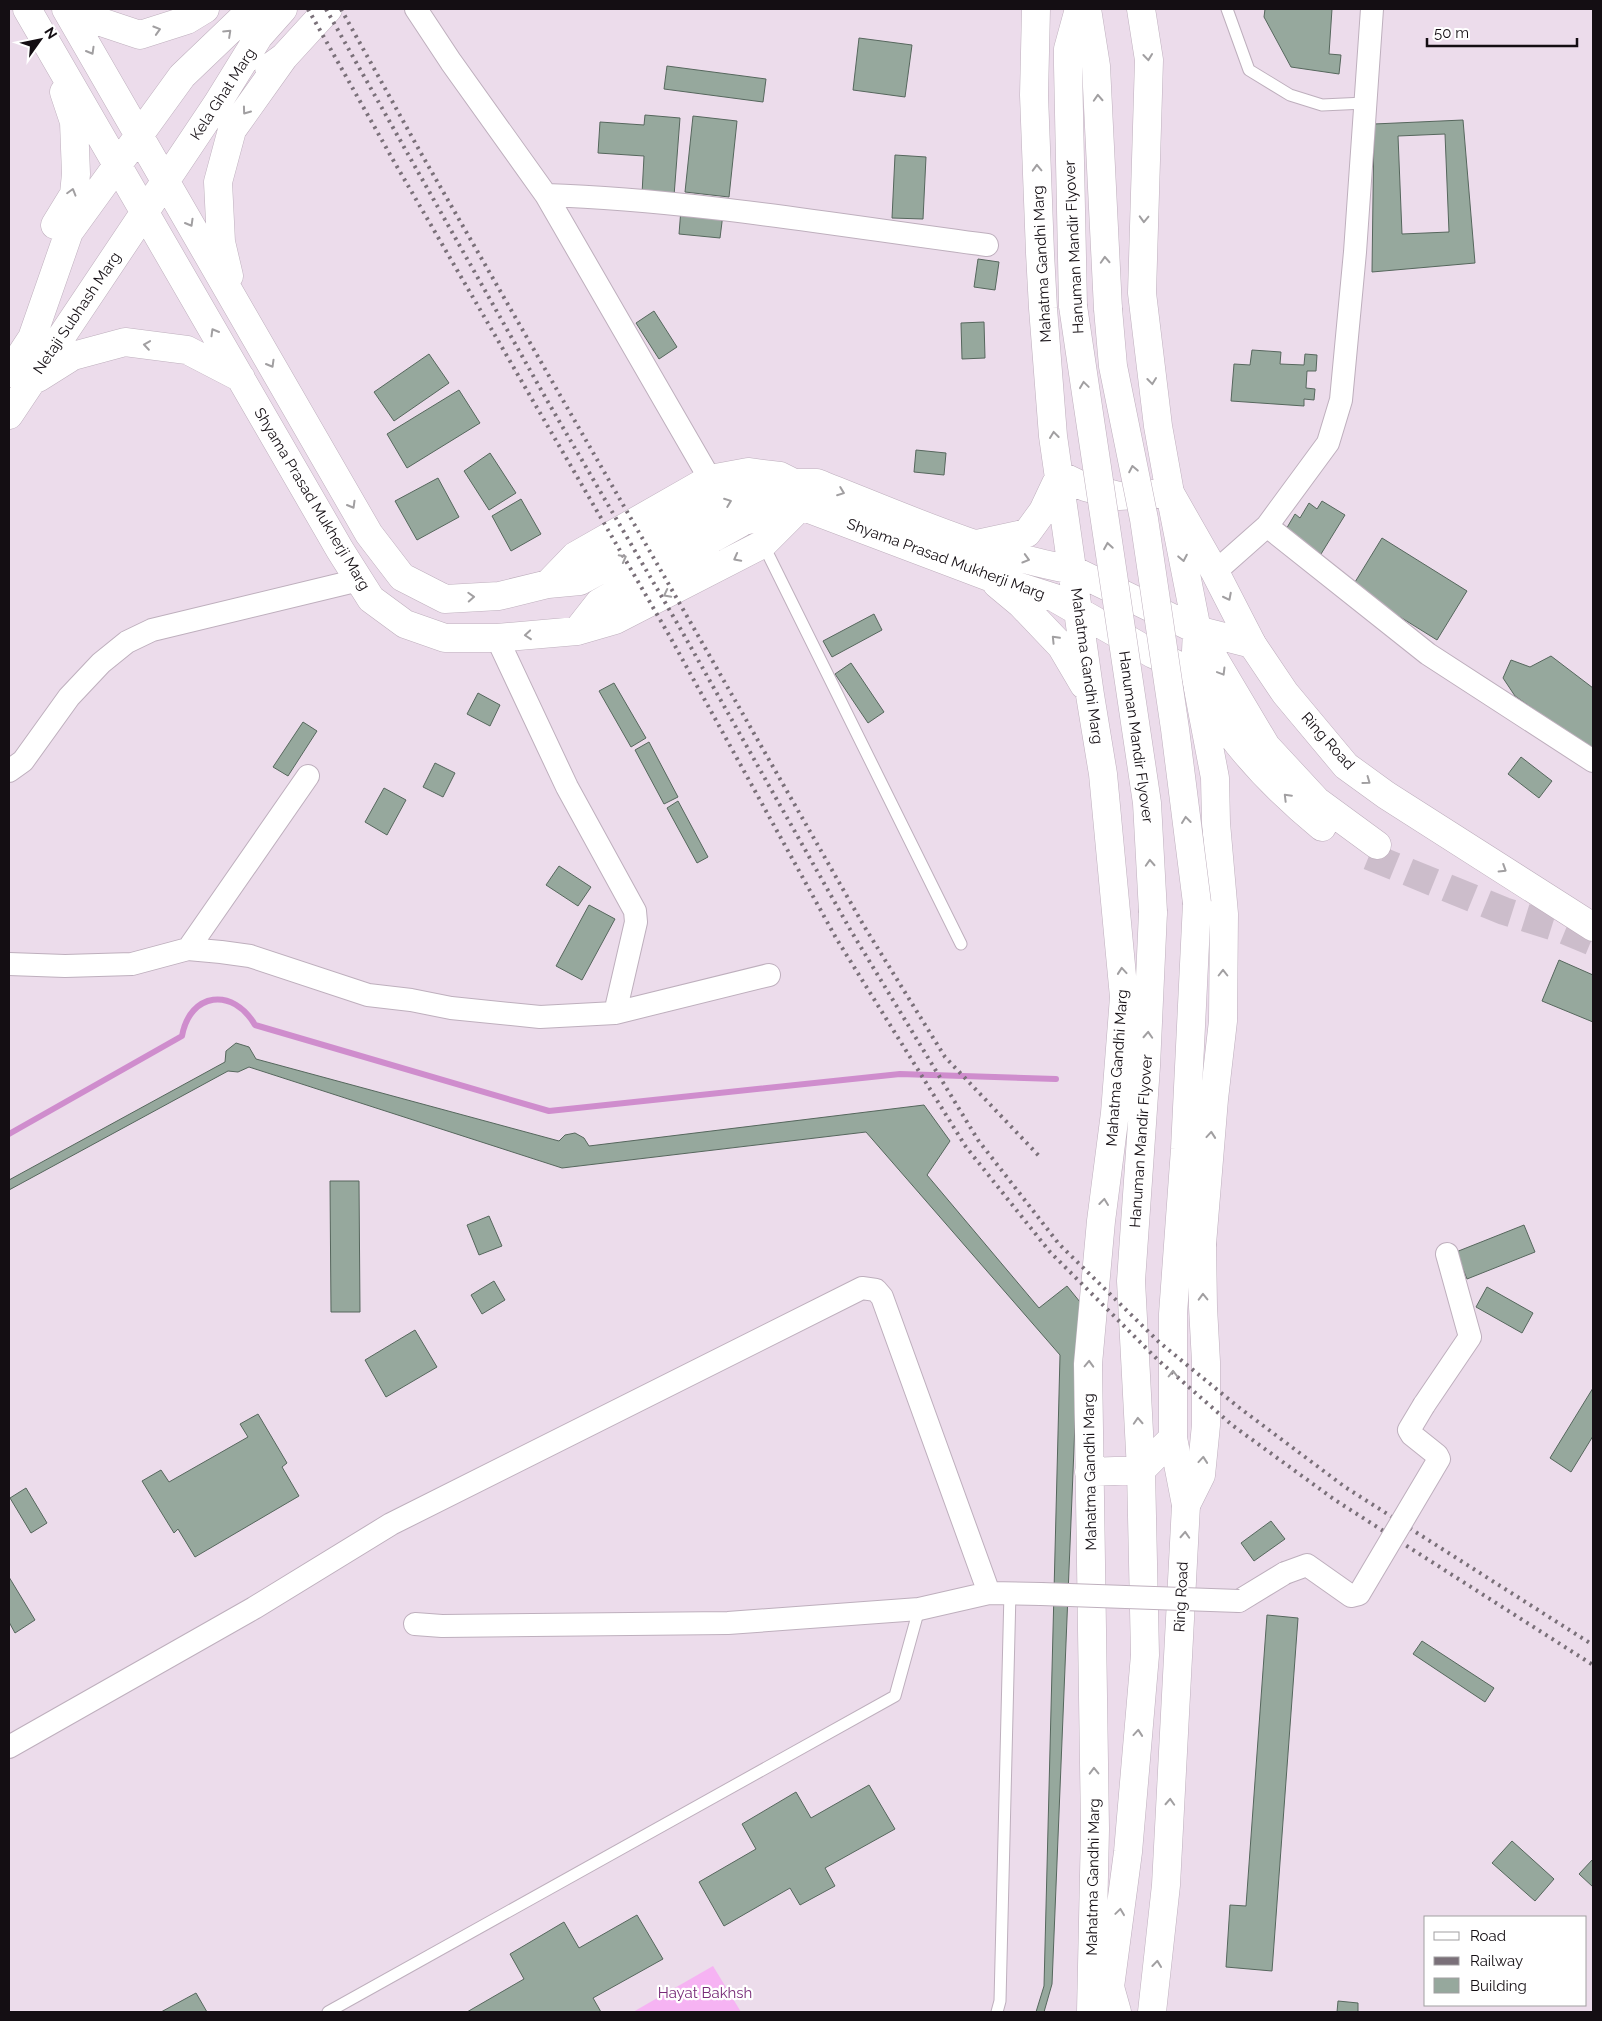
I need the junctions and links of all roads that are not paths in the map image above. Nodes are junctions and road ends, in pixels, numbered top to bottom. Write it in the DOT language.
graph roads {
  1 [pos="28,9"];
  2 [pos="66,9"];
  3 [pos="81,9"];
  4 [pos="205,9"];
  5 [pos="216,9"];
  6 [pos="252,9"];
  7 [pos="283,9"];
  8 [pos="328,9"];
  9 [pos="416,9"];
  10 [pos="1036,9"];
  11 [pos="1079,9"];
  12 [pos="1087,9"];
  13 [pos="1141,9"];
  14 [pos="1227,9"];
  15 [pos="1372,9"];
  16 [pos="46,41"];
  17 [pos="284,57"];
  18 [pos="182,76"];
  19 [pos="217,104"];
  20 [pos="1366,104"];
  21 [pos="139,136"];
  22 [pos="118,164"];
  23 [pos="166,181"];
  24 [pos="546,196"];
  25 [pos="145,211"];
  26 [pos="988,245"];
  27 [pos="236,304"];
  28 [pos="32,338"];
  29 [pos="19,378"];
  30 [pos="241,378"];
  31 [pos="9,415"];
  32 [pos="1060,475"];
  33 [pos="710,479"];
  34 [pos="1170,493"];
  35 [pos="797,494"];
  36 [pos="1267,526"];
  37 [pos="763,544"];
  38 [pos="976,545"];
  39 [pos="1073,570"];
  40 [pos="1215,572"];
  41 [pos="989,577"];
  42 [pos="359,580"];
  43 [pos="548,584"];
  44 [pos="1080,613"];
  45 [pos="1197,630"];
  46 [pos="577,631"];
  47 [pos="497,638"];
  48 [pos="1252,644"];
  49 [pos="1195,673"];
  50 [pos="1090,695"];
  51 [pos="1593,760"];
  52 [pos="9,772"];
  53 [pos="308,776"];
  54 [pos="1593,927"];
  55 [pos="961,944"];
  56 [pos="188,949"];
  57 [pos="9,964"];
  58 [pos="769,974"];
  59 [pos="615,1013"];
  60 [pos="1183,1182"];
  61 [pos="1202,1244"];
  62 [pos="1447,1254"];
  63 [pos="1173,1438"];
  64 [pos="1141,1470"];
  65 [pos="1089,1472"];
  66 [pos="1186,1505"];
  67 [pos="1000,1593"];
  68 [pos="919,1609"];
  69 [pos="415,1624"];
  70 [pos="9,1747"];
  71 [pos="1110,2004"];
  72 [pos="328,2012"];
  73 [pos="997,2012"];
  74 [pos="1091,2012"];
  75 [pos="1152,2012"];
  1 -- 16 [label="main road"];
  2 -- 21 [label="main road, one-way"];
  3 -- 4 [label="main road, one-way"];
  5 -- 18 [label="main road"];
  18 -- 6 [label="main road, Kela Ghat Marg, one-way"];
  7 -- 19 [label="main road, Kela Ghat Marg"];
  8 -- 17 [label="main road"];
  9 -- 24 [label="street"];
  32 -- 10 [label="main road, Mahatma Gandhi Marg, one-way"];
  64 -- 11 [label="main road, Hanuman Mandir Flyover, one-way, bridge"];
  60 -- 12 [label="main road, Hanuman Mandir Flyover, one-way, bridge"];
  13 -- 34 [label="main road, one-way"];
  14 -- 20 [label="lane"];
  15 -- 20 [label="street"];
  16 -- 22 [label="main road"];
  28 -- 16 [label="main road, one-way"];
  17 -- 19 [label="main road"];
  17 -- 27 [label="main road, one-way"];
  18 -- 21 [label="main road, Kela Ghat Marg"];
  19 -- 23 [label="main road, Kela Ghat Marg"];
  20 -- 36 [label="street"];
  21 -- 22 [label="main road, Netaji Subhash Marg"];
  21 -- 23 [label="main road, Shyama Prasad Mukherji Marg"];
  22 -- 25 [label="main road, Shyama Prasad Mukherji Marg"];
  22 -- 28 [label="main road, Netaji Subhash Marg"];
  23 -- 25 [label="main road, Kela Ghat Marg"];
  23 -- 27 [label="main road, Shyama Prasad Mukherji Marg, one-way"];
  24 -- 26 [label="street"];
  24 -- 33 [label="street"];
  25 -- 29 [label="main road, Netaji Subhash Marg"];
  30 -- 25 [label="main road, Shyama Prasad Mukherji Marg, one-way"];
  27 -- 43 [label="main road, Shyama Prasad Mukherji Marg, one-way"];
  28 -- 29 [label="main road, Netaji Subhash Marg"];
  30 -- 29 [label="main road, one-way"];
  29 -- 31 [label="main road, Netaji Subhash Marg"];
  30 -- 42 [label="main road, Shyama Prasad Mukherji Marg"];
  32 -- 34 [label="main road"];
  32 -- 38 [label="main road"];
  32 -- 39 [label="main road, Mahatma Gandhi Marg"];
  33 -- 35 [label="main road, Shyama Prasad Mukherji Marg"];
  33 -- 43 [label="main road, Shyama Prasad Mukherji Marg"];
  34 -- 40 [label="main road, Ring Road"];
  34 -- 45 [label="main road, one-way"];
  35 -- 37 [label="main road, Shyama Prasad Mukherji Marg"];
  35 -- 38 [label="main road, Shyama Prasad Mukherji Marg, one-way"];
  35 -- 41 [label="main road, Shyama Prasad Mukherji Marg"];
  43 -- 35 [label="main road, Shyama Prasad Mukherji Marg, one-way"];
  35 -- 46 [label="main road, Shyama Prasad Mukherji Marg"];
  36 -- 40 [label="street"];
  36 -- 51 [label="street"];
  37 -- 46 [label="main road, Shyama Prasad Mukherji Marg, one-way"];
  37 -- 55 [label="lane"];
  38 -- 39 [label="main road, Shyama Prasad Mukherji Marg, one-way"];
  39 -- 44 [label="main road, Mahatma Gandhi Marg"];
  39 -- 45 [label="main road, Shyama Prasad Mukherji Marg"];
  40 -- 48 [label="main road, Ring Road, one-way"];
  41 -- 44 [label="main road, Shyama Prasad Mukherji Marg"];
  50 -- 41 [label="main road, one-way"];
  42 -- 47 [label="main road, Shyama Prasad Mukherji Marg"];
  42 -- 52 [label="street"];
  44 -- 49 [label="main road, Shyama Prasad Mukherji Marg"];
  44 -- 50 [label="main road, Mahatma Gandhi Marg"];
  45 -- 48 [label="main road, Shyama Prasad Mukherji Marg"];
  45 -- 49 [label="main road"];
  45 -- 49 [label="main road, one-way"];
  46 -- 47 [label="main road, Shyama Prasad Mukherji Marg, one-way"];
  47 -- 59 [label="street"];
  48 -- 54 [label="main road, Ring Road, one-way"];
  61 -- 49 [label="main road, one-way"];
  65 -- 50 [label="main road, Mahatma Gandhi Marg, one-way"];
  53 -- 56 [label="street"];
  56 -- 57 [label="street"];
  56 -- 59 [label="street"];
  58 -- 59 [label="street"];
  60 -- 61 [label="main road"];
  63 -- 60 [label="main road, Ring Road, one-way"];
  66 -- 61 [label="main road, one-way"];
  62 -- 67 [label="street, bridge"];
  63 -- 64 [label="main road"];
  63 -- 66 [label="main road, Ring Road"];
  64 -- 65 [label="main road"];
  71 -- 64 [label="main road, Mahatma Gandhi Marg, one-way"];
  74 -- 65 [label="main road, Mahatma Gandhi Marg, one-way"];
  75 -- 66 [label="main road, Ring Road, one-way"];
  67 -- 68 [label="street"];
  67 -- 70 [label="street"];
  67 -- 73 [label="lane"];
  68 -- 69 [label="street"];
  68 -- 72 [label="lane"];
}
